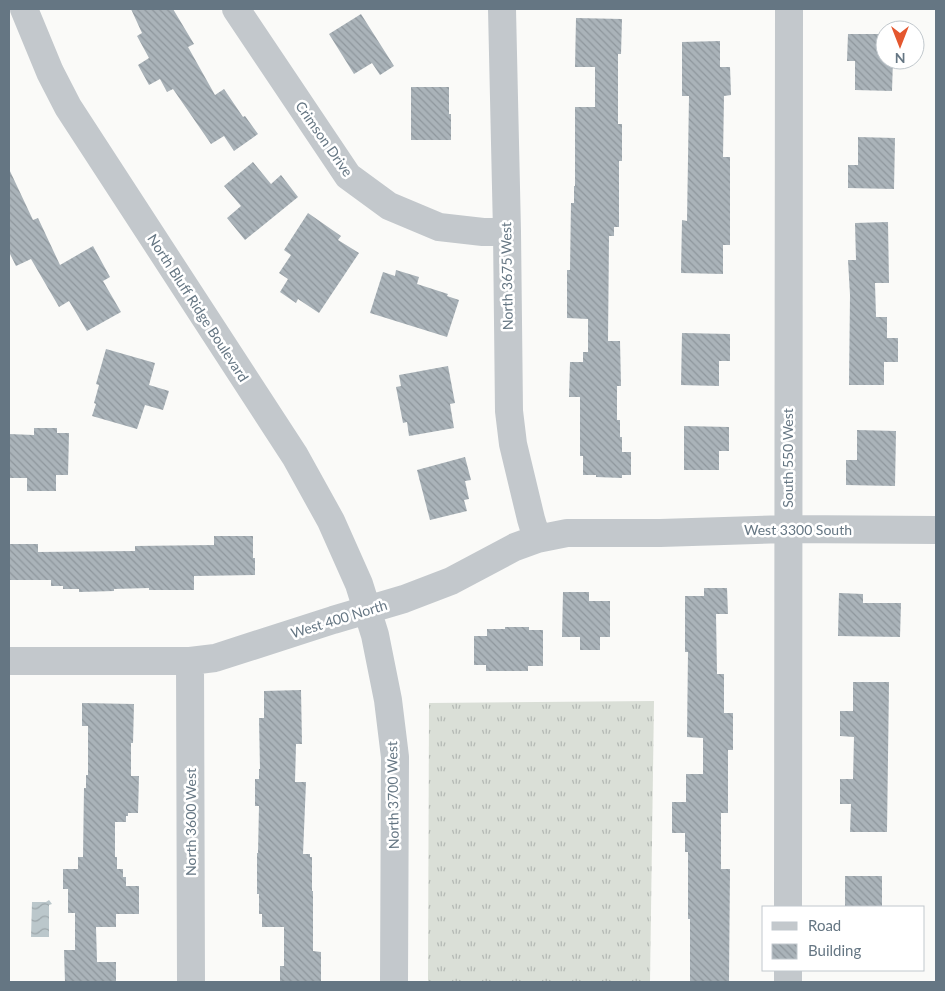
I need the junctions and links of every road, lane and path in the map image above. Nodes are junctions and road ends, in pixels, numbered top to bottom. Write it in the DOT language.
graph roads {
  1 [pos="24,9"];
  2 [pos="236,9"];
  3 [pos="502,9"];
  4 [pos="789,9"];
  5 [pos="507,232"];
  6 [pos="788,529"];
  7 [pos="936,530"];
  8 [pos="660,533"];
  9 [pos="537,539"];
  10 [pos="367,610"];
  11 [pos="9,661"];
  12 [pos="190,661"];
  13 [pos="788,906"];
  14 [pos="191,982"];
  15 [pos="394,982"];
  1 -- 10 [label="street, North Bluff Ridge Boulevard"];
  2 -- 5 [label="street, Crimson Drive"];
  3 -- 5 [label="street, North 3675 West"];
  4 -- 6 [label="street, South 550 West"];
  5 -- 9 [label="street, North 3675 West"];
  6 -- 7 [label="street, West 3300 South"];
  6 -- 8 [label="street, West 3300 South"];
  6 -- 13 [label="street, South 550 West"];
  8 -- 9 [label="street, West 400 North"];
  9 -- 10 [label="street, West 400 North"];
  10 -- 12 [label="street, West 400 North"];
  10 -- 15 [label="street, North 3700 West"];
  11 -- 12 [label="street, West 400 North"];
  12 -- 14 [label="street, North 3600 West"];
}
